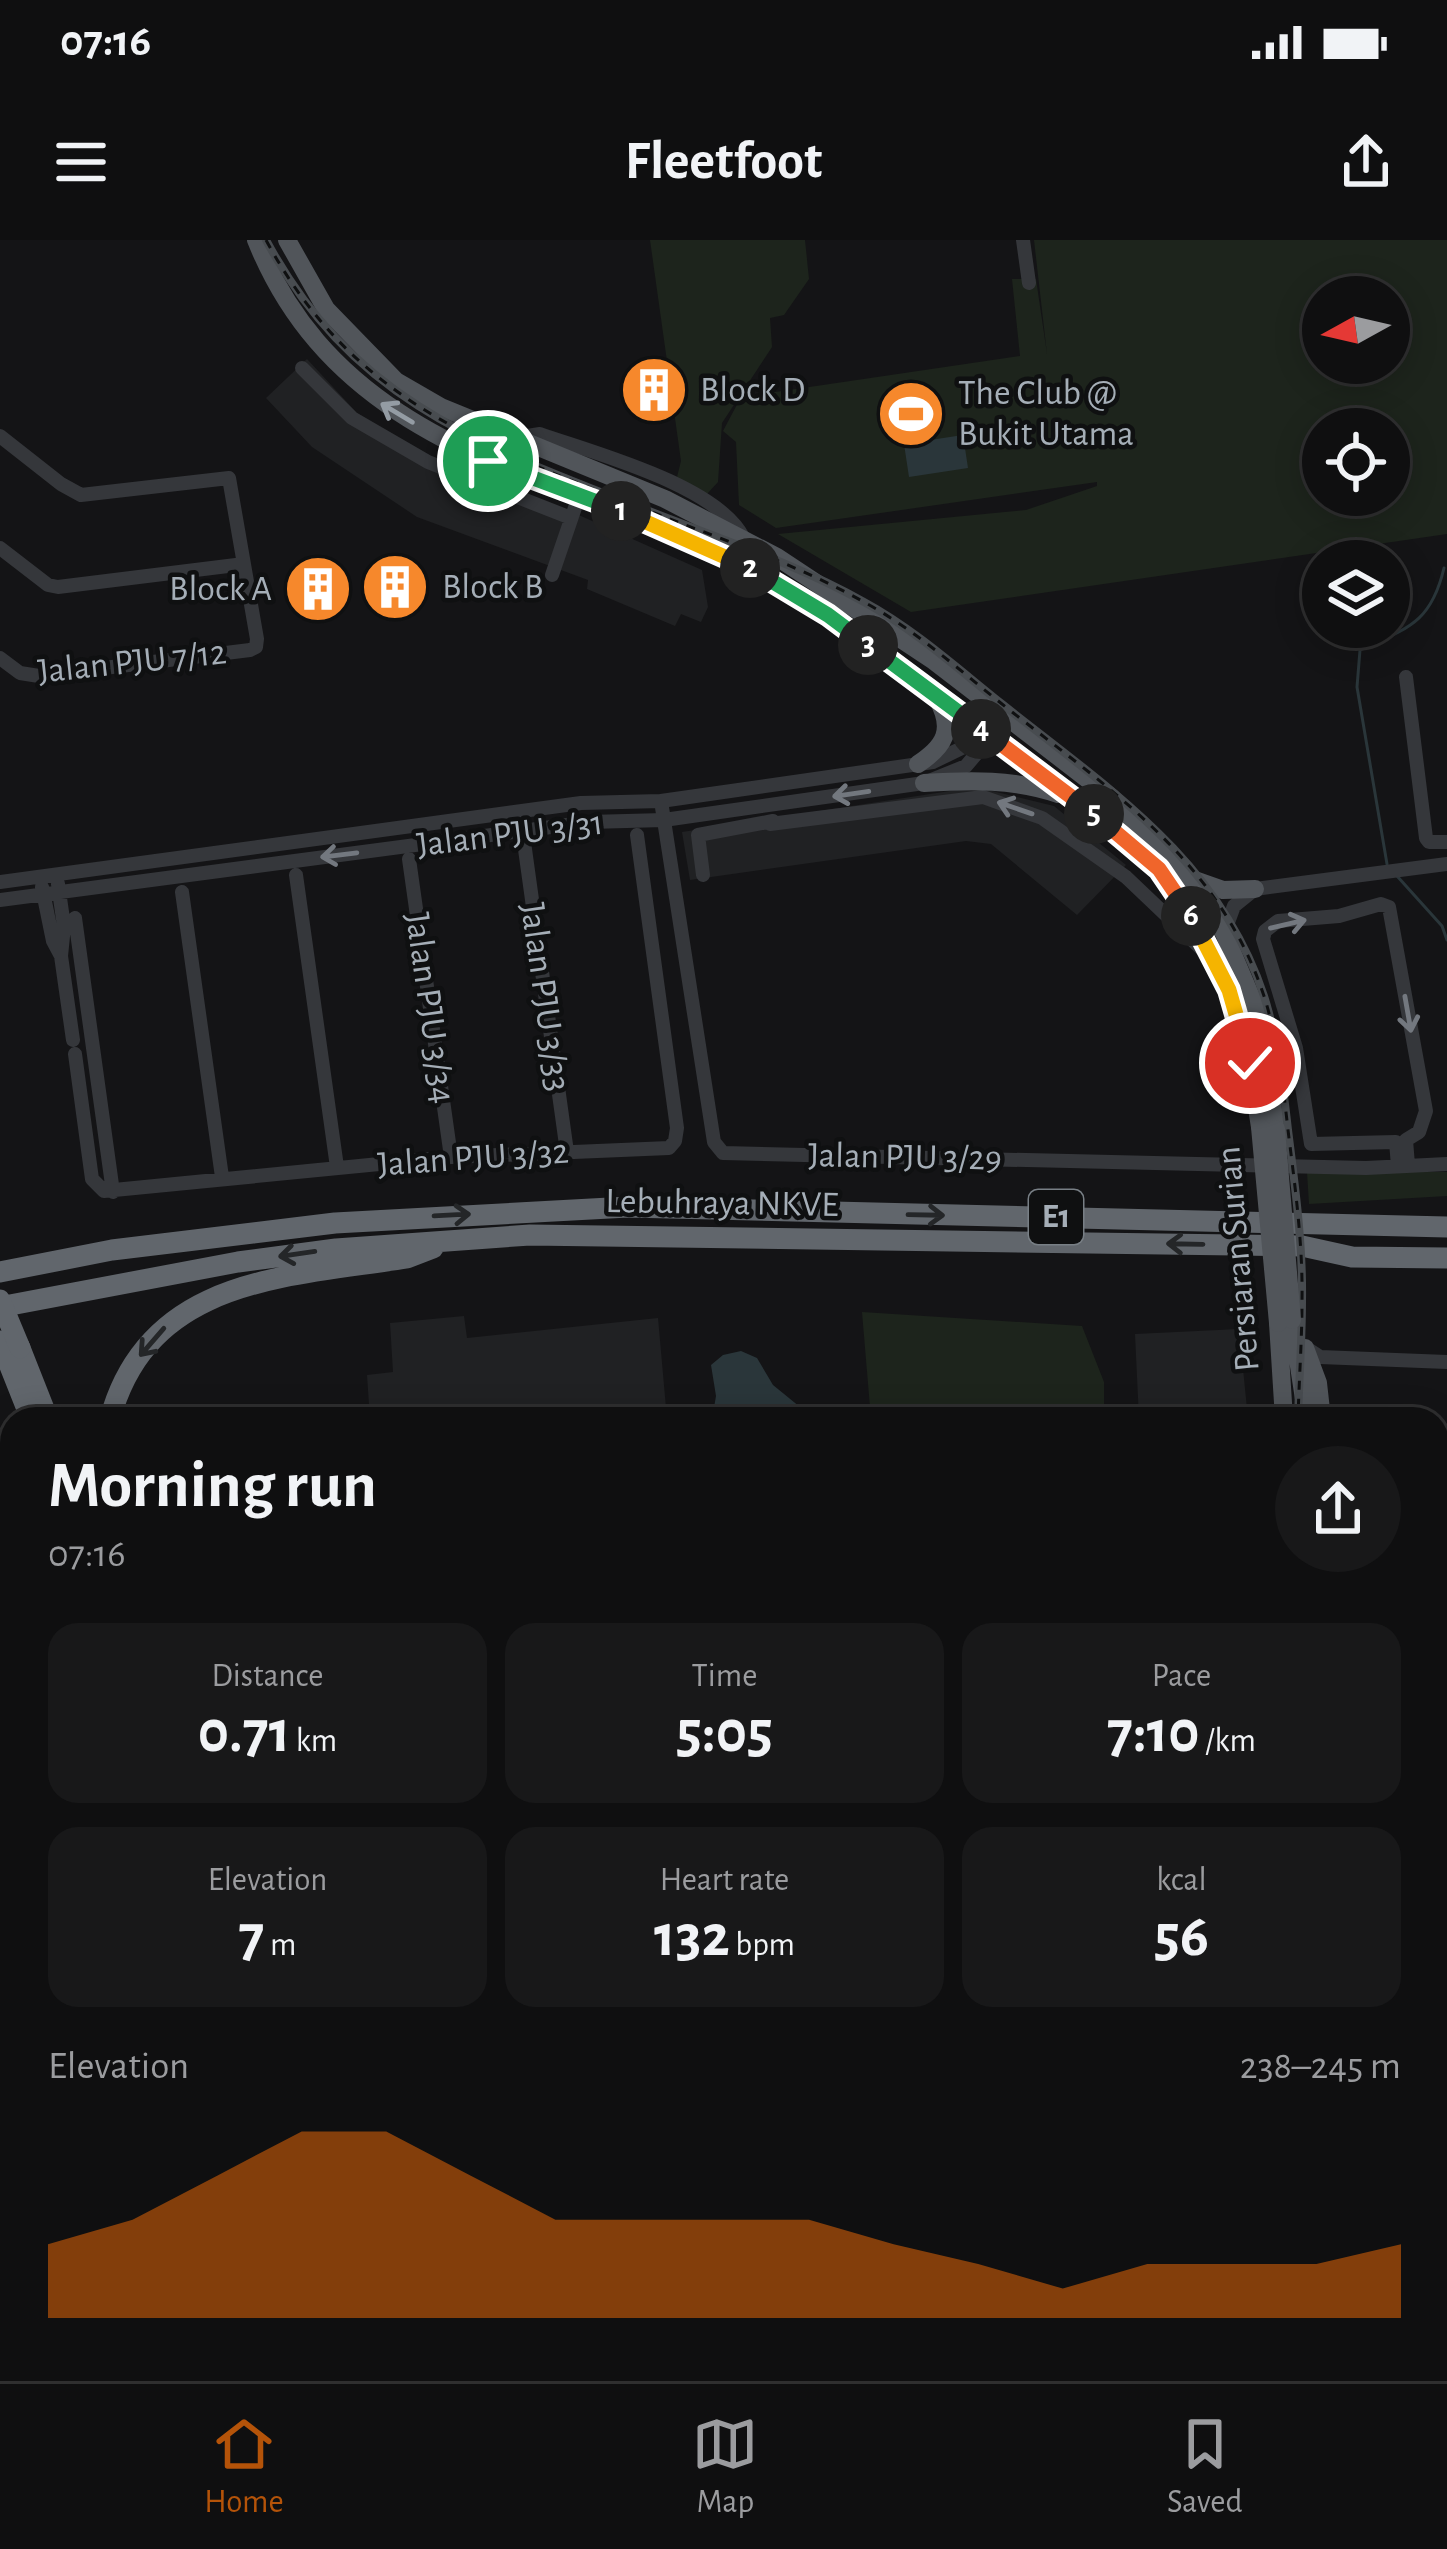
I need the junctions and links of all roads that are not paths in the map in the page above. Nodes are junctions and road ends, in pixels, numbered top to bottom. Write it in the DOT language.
graph roads {
  1 [pos="256,240"];
  2 [pos="287,240"];
  3 [pos="1023,240"];
  4 [pos="1029,283"];
  5 [pos="302,368"];
  6 [pos="0,436"];
  7 [pos="521,436"];
  8 [pos="554,451"];
  9 [pos="624,482"];
  10 [pos="579,496"];
  11 [pos="572,518"];
  12 [pos="743,537"];
  13 [pos="0,548"];
  14 [pos="244,564"];
  15 [pos="552,575"];
  16 [pos="914,649"];
  17 [pos="0,658"];
  18 [pos="1406,677"];
  19 [pos="934,694"];
  20 [pos="989,727"];
  21 [pos="921,774"];
  22 [pos="661,801"];
  23 [pos="1080,802"];
  24 [pos="786,803"];
  25 [pos="664,820"];
  26 [pos="770,824"];
  27 [pos="637,835"];
  28 [pos="524,842"];
  29 [pos="1447,842"];
  30 [pos="409,859"];
  31 [pos="1447,864"];
  32 [pos="49,875"];
  33 [pos="296,875"];
  34 [pos="703,875"];
  35 [pos="1189,878"];
  36 [pos="0,883"];
  37 [pos="1255,889"];
  38 [pos="182,892"];
  39 [pos="51,893"];
  40 [pos="0,900"];
  41 [pos="75,918"];
  42 [pos="1221,928"];
  43 [pos="1216,964"];
  44 [pos="1268,1128"];
  45 [pos="567,1152"];
  46 [pos="451,1157"];
  47 [pos="1447,1164"];
  48 [pos="1403,1166"];
  49 [pos="337,1167"];
  50 [pos="222,1177"];
  51 [pos="113,1192"];
  52 [pos="1447,1227"];
  53 [pos="455,1240"];
  54 [pos="1447,1258"];
  55 [pos="0,1272"];
  56 [pos="0,1303"];
  57 [pos="1292,1329"];
  58 [pos="10,1345"];
  59 [pos="0,1361"];
  60 [pos="1447,1362"];
  61 [pos="22,1407"];
  62 [pos="25,1407"];
  63 [pos="42,1407"];
  64 [pos="114,1407"];
  65 [pos="1285,1407"];
  66 [pos="1305,1407"];
  67 [pos="1321,1407"];
  10 -- 1 [label="main road, Persiaran Surian, one-way"];
  2 -- 7 [label="main road, Persiaran Surian"];
  3 -- 4 [label="street"];
  5 -- 11 [label="street"];
  6 -- 14 [label="street"];
  7 -- 8 [label="main road, Persiaran Surian"];
  7 -- 12 [label="street"];
  8 -- 9 [label="main road, Persiaran Surian"];
  8 -- 10 [label="main road"];
  9 -- 10 [label="main road"];
  9 -- 12 [label="main road, Persiaran Surian"];
  10 -- 11 [label="street"];
  10 -- 19 [label="main road, Persiaran Surian"];
  11 -- 15 [label="street"];
  12 -- 16 [label="main road, Persiaran Surian"];
  13 -- 14 [label="street"];
  14 -- 17 [label="street, Jalan PJU 7/12"];
  16 -- 20 [label="main road"];
  16 -- 35 [label="main road, Persiaran Surian"];
  18 -- 29 [label="street"];
  19 -- 20 [label="main road, Persiaran Surian"];
  19 -- 21 [label="main road"];
  20 -- 21 [label="street, Jalan PJU 3/31"];
  20 -- 23 [label="main road, Persiaran Surian"];
  20 -- 42 [label="main road"];
  21 -- 22 [label="street, Jalan PJU 3/31"];
  21 -- 23 [label="main road"];
  21 -- 24 [label="street, Jalan PJU 3/31, one-way"];
  22 -- 25 [label="street, Jalan PJU 3/29"];
  22 -- 32 [label="street, Jalan PJU 3/31"];
  23 -- 43 [label="main road, Persiaran Surian"];
  24 -- 25 [label="street, Jalan PJU 3/31"];
  24 -- 26 [label="street"];
  25 -- 39 [label="street, Jalan PJU 3/31, one-way"];
  25 -- 48 [label="street, Jalan PJU 3/29"];
  26 -- 34 [label="street"];
  43 -- 26 [label="street, one-way"];
  27 -- 45 [label="street, Jalan PJU 3/32"];
  28 -- 45 [label="street, Jalan PJU 3/33"];
  30 -- 46 [label="street, Jalan PJU 3/34"];
  31 -- 37 [label="street"];
  32 -- 36 [label="street, Jalan PJU 3/31"];
  32 -- 39 [label="street"];
  33 -- 49 [label="street"];
  35 -- 37 [label="main road"];
  35 -- 42 [label="main road, Persiaran Surian"];
  37 -- 42 [label="street"];
  38 -- 50 [label="street"];
  39 -- 40 [label="street, Jalan PJU 3/31"];
  39 -- 51 [label="street"];
  41 -- 51 [label="street"];
  42 -- 44 [label="main road, Persiaran Surian"];
  43 -- 44 [label="main road, Persiaran Surian"];
  44 -- 57 [label="main road, Persiaran Surian, bridge"];
  45 -- 46 [label="street, Jalan PJU 3/32"];
  46 -- 49 [label="street, Jalan PJU 3/32"];
  47 -- 48 [label="street, Jalan PJU 3/29"];
  48 -- 48 [label="street, one-way"];
  49 -- 50 [label="street, Jalan PJU 3/32"];
  50 -- 51 [label="street, Jalan PJU 3/32"];
  55 -- 52 [label="highway, Lebuhraya NKVE / E1, one-way"];
  54 -- 53 [label="highway, Lebuhraya NKVE / E1, one-way"];
  53 -- 56 [label="highway, Lebuhraya NKVE / E1, one-way"];
  53 -- 64 [label="highway, one-way"];
  56 -- 58 [label="highway, bridge"];
  57 -- 60 [label="street"];
  57 -- 65 [label="main road, Persiaran Surian"];
  57 -- 66 [label="main road, Persiaran Surian"];
  57 -- 67 [label="main road"];
  58 -- 62 [label="highway"];
  58 -- 63 [label="highway"];
  59 -- 61 [label="highway"];
}
